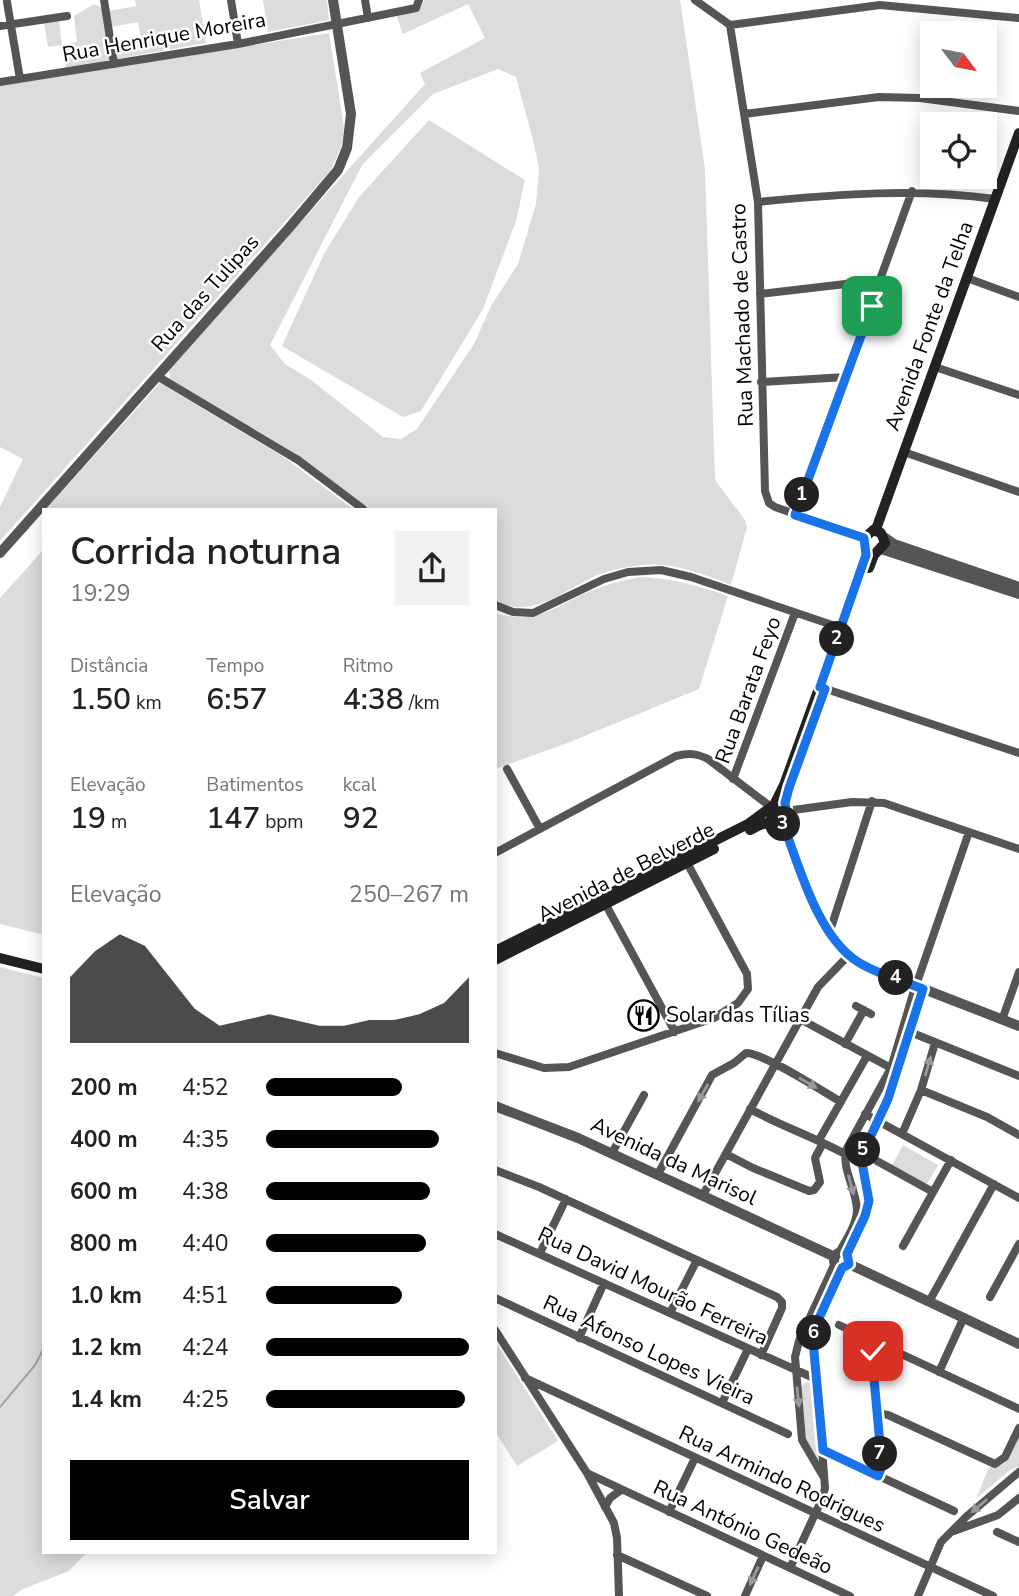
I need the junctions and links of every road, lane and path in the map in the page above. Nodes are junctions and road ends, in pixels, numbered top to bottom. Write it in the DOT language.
graph roads {
  1 [pos="104,0"];
  2 [pos="231,0"];
  3 [pos="333,0"];
  4 [pos="365,0"];
  5 [pos="695,0"];
  6 [pos="7,2"];
  7 [pos="417,4"];
  8 [pos="68,16"];
  9 [pos="368,18"];
  10 [pos="1019,18"];
  11 [pos="11,24"];
  12 [pos="338,24"];
  13 [pos="730,25"];
  14 [pos="0,26"];
  15 [pos="238,44"];
  16 [pos="114,64"];
  17 [pos="20,79"];
  18 [pos="0,82"];
  19 [pos="1019,111"];
  20 [pos="744,114"];
  21 [pos="1019,133"];
  22 [pos="1019,152"];
  23 [pos="912,191"];
  24 [pos="995,200"];
  25 [pos="758,202"];
  26 [pos="970,279"];
  27 [pos="880,281"];
  28 [pos="760,294"];
  29 [pos="1019,297"];
  30 [pos="938,368"];
  31 [pos="157,376"];
  32 [pos="846,377"];
  33 [pos="761,383"];
  34 [pos="1019,395"];
  35 [pos="907,453"];
  36 [pos="1019,492"];
  37 [pos="362,508"];
  38 [pos="795,515"];
  39 [pos="874,537"];
  40 [pos="880,550"];
  41 [pos="0,553"];
  42 [pos="1019,587"];
  43 [pos="1019,594"];
  44 [pos="497,606"];
  45 [pos="795,613"];
  46 [pos="844,629"];
  47 [pos="822,688"];
  48 [pos="1019,753"];
  49 [pos="507,769"];
  50 [pos="733,779"];
  51 [pos="872,801"];
  52 [pos="778,812"];
  53 [pos="540,829"];
  54 [pos="969,832"];
  55 [pos="1019,849"];
  56 [pos="497,852"];
  57 [pos="686,859"];
  58 [pos="606,905"];
  59 [pos="829,934"];
  60 [pos="497,950"];
  61 [pos="849,956"];
  62 [pos="0,958"];
  63 [pos="497,959"];
  64 [pos="42,968"];
  65 [pos="1019,972"];
  66 [pos="920,988"];
  67 [pos="864,1010"];
  68 [pos="800,1019"];
  69 [pos="1002,1020"];
  70 [pos="1019,1026"];
  71 [pos="675,1032"];
  72 [pos="909,1032"];
  73 [pos="935,1042"];
  74 [pos="845,1044"];
  75 [pos="497,1055"];
  76 [pos="867,1056"];
  77 [pos="775,1065"];
  78 [pos="891,1068"];
  79 [pos="1019,1076"];
  80 [pos="921,1090"];
  81 [pos="644,1095"];
  82 [pos="841,1102"];
  83 [pos="497,1107"];
  84 [pos="750,1109"];
  85 [pos="865,1114"];
  86 [pos="878,1121"];
  87 [pos="902,1134"];
  88 [pos="1019,1135"];
  89 [pos="821,1142"];
  90 [pos="612,1153"];
  91 [pos="726,1154"];
  92 [pos="845,1154"];
  93 [pos="951,1160"];
  94 [pos="877,1161"];
  95 [pos="497,1171"];
  96 [pos="658,1174"];
  97 [pos="994,1184"];
  98 [pos="933,1192"];
  99 [pos="703,1195"];
  100 [pos="1019,1198"];
  101 [pos="566,1199"];
  102 [pos="497,1235"];
  103 [pos="1019,1244"];
  104 [pos="903,1246"];
  105 [pos="540,1253"];
  106 [pos="697,1260"];
  107 [pos="841,1260"];
  108 [pos="604,1283"];
  109 [pos="990,1297"];
  110 [pos="497,1299"];
  111 [pos="930,1300"];
  112 [pos="670,1313"];
  113 [pos="964,1317"];
  114 [pos="839,1325"];
  115 [pos="497,1333"];
  116 [pos="579,1338"];
  117 [pos="877,1343"];
  118 [pos="1019,1344"];
  119 [pos="748,1349"];
  120 [pos="761,1355"];
  121 [pos="795,1371"];
  122 [pos="939,1372"];
  123 [pos="525,1378"];
  124 [pos="816,1379"];
  125 [pos="555,1393"];
  126 [pos="722,1403"];
  127 [pos="543,1407"];
  128 [pos="1019,1409"];
  129 [pos="876,1413"];
  130 [pos="1019,1428"];
  131 [pos="788,1434"];
  132 [pos="823,1450"];
  133 [pos="695,1458"];
  134 [pos="1019,1472"];
  135 [pos="587,1473"];
  136 [pos="878,1476"];
  137 [pos="825,1482"];
  138 [pos="621,1490"];
  139 [pos="1019,1498"];
  140 [pos="605,1507"];
  141 [pos="954,1511"];
  142 [pos="669,1512"];
  143 [pos="815,1514"];
  144 [pos="997,1532"];
  145 [pos="941,1542"];
  146 [pos="1019,1542"];
  147 [pos="618,1555"];
  148 [pos="763,1556"];
  149 [pos="929,1567"];
  150 [pos="790,1568"];
  151 [pos="619,1596"];
  152 [pos="707,1596"];
  153 [pos="745,1596"];
  154 [pos="850,1596"];
  155 [pos="918,1596"];
  156 [pos="993,1596"];
  1 -- 16 [label="street"];
  2 -- 15 [label="street"];
  3 -- 12 [label="street, Rua das Tulipas"];
  4 -- 9 [label="street"];
  5 -- 13 [label="street"];
  6 -- 11 [label="street"];
  7 -- 9 [label="street, Rua Henrique Moreira"];
  8 -- 11 [label="street"];
  9 -- 12 [label="street, Rua Henrique Moreira"];
  10 -- 13 [label="street"];
  11 -- 14 [label="street"];
  11 -- 17 [label="street"];
  12 -- 15 [label="street, Rua Henrique Moreira"];
  12 -- 31 [label="street, Rua das Tulipas"];
  13 -- 20 [label="street, Rua Machado de Castro"];
  15 -- 16 [label="street, Rua Henrique Moreira"];
  16 -- 17 [label="street, Rua Henrique Moreira"];
  17 -- 18 [label="street, Rua Henrique Moreira"];
  19 -- 20 [label="street"];
  20 -- 25 [label="street, Rua Machado de Castro"];
  21 -- 24 [label="main road, Avenida Fonte da Telha"];
  22 -- 26 [label="main road, Avenida Fonte da Telha"];
  23 -- 24 [label="street"];
  23 -- 25 [label="street"];
  23 -- 27 [label="street"];
  24 -- 26 [label="main road, Avenida Fonte da Telha"];
  25 -- 28 [label="street, Rua Machado de Castro"];
  26 -- 29 [label="street"];
  26 -- 30 [label="main road, Avenida Fonte da Telha"];
  27 -- 28 [label="street"];
  27 -- 32 [label="street"];
  28 -- 33 [label="street, Rua Machado de Castro"];
  30 -- 34 [label="street"];
  30 -- 35 [label="main road, Avenida Fonte da Telha"];
  31 -- 37 [label="street"];
  31 -- 41 [label="street, Rua das Tulipas"];
  32 -- 33 [label="street"];
  32 -- 38 [label="street"];
  33 -- 38 [label="street, Rua Machado de Castro"];
  35 -- 36 [label="street"];
  35 -- 39 [label="main road, Avenida Fonte da Telha"];
  38 -- 39 [label="street, Rua Machado de Castro"];
  39 -- 40 [label="main road, Avenida Fonte da Telha"];
  39 -- 40 [label="main road"];
  39 -- 42 [label="street"];
  39 -- 46 [label="main road, Avenida Fonte da Telha"];
  40 -- 43 [label="street"];
  40 -- 46 [label="main road, Avenida Fonte da Telha"];
  44 -- 45 [label="street"];
  45 -- 46 [label="street"];
  45 -- 50 [label="street, Rua Barata Feyo"];
  46 -- 47 [label="main road, Avenida Fonte da Telha"];
  47 -- 48 [label="street"];
  47 -- 52 [label="main road, Avenida Fonte da Telha"];
  49 -- 53 [label="street"];
  50 -- 52 [label="street"];
  50 -- 53 [label="street"];
  51 -- 52 [label="street"];
  51 -- 54 [label="street"];
  51 -- 59 [label="street"];
  52 -- 57 [label="main road, Avenida de Belverde"];
  52 -- 59 [label="street"];
  53 -- 56 [label="street"];
  54 -- 55 [label="street"];
  54 -- 66 [label="street"];
  57 -- 58 [label="main road, Avenida de Belverde"];
  57 -- 60 [label="main road, Avenida de Belverde"];
  57 -- 71 [label="street"];
  58 -- 63 [label="main road, Avenida de Belverde"];
  58 -- 71 [label="street"];
  59 -- 61 [label="street"];
  61 -- 66 [label="street"];
  61 -- 68 [label="street"];
  62 -- 64 [label="main road"];
  65 -- 69 [label="street"];
  66 -- 69 [label="street"];
  66 -- 72 [label="street"];
  66 -- 78 [label="street"];
  67 -- 74 [label="street"];
  68 -- 74 [label="street"];
  68 -- 77 [label="street"];
  69 -- 70 [label="street"];
  71 -- 75 [label="street"];
  72 -- 73 [label="street"];
  72 -- 86 [label="street"];
  73 -- 79 [label="street"];
  80 -- 73 [label="street, one-way"];
  74 -- 76 [label="street"];
  76 -- 78 [label="street"];
  76 -- 82 [label="street"];
  77 -- 82 [label="street, one-way"];
  77 -- 84 [label="street"];
  77 -- 96 [label="street, one-way"];
  78 -- 85 [label="street"];
  80 -- 87 [label="street"];
  80 -- 88 [label="street"];
  81 -- 90 [label="street"];
  82 -- 89 [label="street"];
  83 -- 90 [label="street, Avenida da Marisol"];
  84 -- 89 [label="street"];
  84 -- 91 [label="street"];
  85 -- 86 [label="street"];
  85 -- 92 [label="street"];
  86 -- 87 [label="street"];
  86 -- 107 [label="street"];
  87 -- 93 [label="street"];
  89 -- 91 [label="street"];
  89 -- 92 [label="street"];
  90 -- 96 [label="street, Avenida da Marisol"];
  91 -- 99 [label="street"];
  92 -- 107 [label="street, one-way"];
  93 -- 97 [label="street"];
  93 -- 98 [label="street"];
  94 -- 98 [label="street"];
  95 -- 101 [label="street"];
  96 -- 99 [label="street, Avenida da Marisol"];
  97 -- 100 [label="street"];
  97 -- 111 [label="street"];
  98 -- 104 [label="street"];
  99 -- 107 [label="street, Avenida da Marisol"];
  101 -- 105 [label="street"];
  101 -- 106 [label="street"];
  102 -- 105 [label="street, Rua David Mourão Ferreira"];
  103 -- 109 [label="street"];
  105 -- 108 [label="street, Rua David Mourão Ferreira"];
  106 -- 112 [label="street"];
  106 -- 120 [label="street"];
  107 -- 111 [label="street, Avenida da Marisol"];
  107 -- 121 [label="street"];
  107 -- 124 [label="street"];
  108 -- 112 [label="street, Rua David Mourão Ferreira"];
  108 -- 116 [label="street"];
  110 -- 116 [label="street, Rua Afonso Lopes Vieira"];
  111 -- 113 [label="street, Avenida da Marisol"];
  112 -- 119 [label="street, Rua David Mourão Ferreira"];
  113 -- 118 [label="street, Avenida da Marisol"];
  113 -- 122 [label="street"];
  114 -- 117 [label="street"];
  115 -- 123 [label="street"];
  116 -- 126 [label="street, Rua Afonso Lopes Vieira"];
  117 -- 122 [label="street"];
  117 -- 129 [label="street"];
  119 -- 120 [label="street, Rua David Mourão Ferreira"];
  119 -- 126 [label="street"];
  120 -- 121 [label="street, Rua David Mourão Ferreira"];
  121 -- 124 [label="street, Rua David Mourão Ferreira"];
  121 -- 137 [label="street, one-way"];
  122 -- 128 [label="street"];
  123 -- 125 [label="street, Rua Armindo Rodrigues"];
  123 -- 127 [label="street"];
  124 -- 132 [label="street"];
  125 -- 127 [label="street"];
  125 -- 133 [label="street, Rua Armindo Rodrigues"];
  126 -- 131 [label="street, Rua Afonso Lopes Vieira"];
  127 -- 135 [label="street"];
  129 -- 130 [label="street"];
  129 -- 136 [label="street"];
  132 -- 136 [label="street"];
  132 -- 137 [label="street"];
  133 -- 142 [label="street"];
  133 -- 143 [label="street, Rua Armindo Rodrigues"];
  134 -- 145 [label="street, one-way"];
  135 -- 138 [label="street, Rua António Gedeão"];
  135 -- 140 [label="street"];
  136 -- 141 [label="street"];
  137 -- 143 [label="street"];
  138 -- 140 [label="street, Rua António Gedeão"];
  138 -- 142 [label="street, Rua António Gedeão"];
  139 -- 145 [label="street"];
  140 -- 147 [label="street"];
  142 -- 148 [label="street, Rua António Gedeão"];
  143 -- 149 [label="street, Rua Armindo Rodrigues"];
  143 -- 150 [label="street"];
  144 -- 146 [label="street"];
  145 -- 149 [label="street"];
  147 -- 151 [label="street"];
  147 -- 152 [label="street"];
  148 -- 150 [label="street, Rua António Gedeão"];
  148 -- 153 [label="street, one-way"];
  149 -- 155 [label="street"];
  149 -- 156 [label="street, Rua Armindo Rodrigues"];
  150 -- 154 [label="street, Rua António Gedeão"];
}
